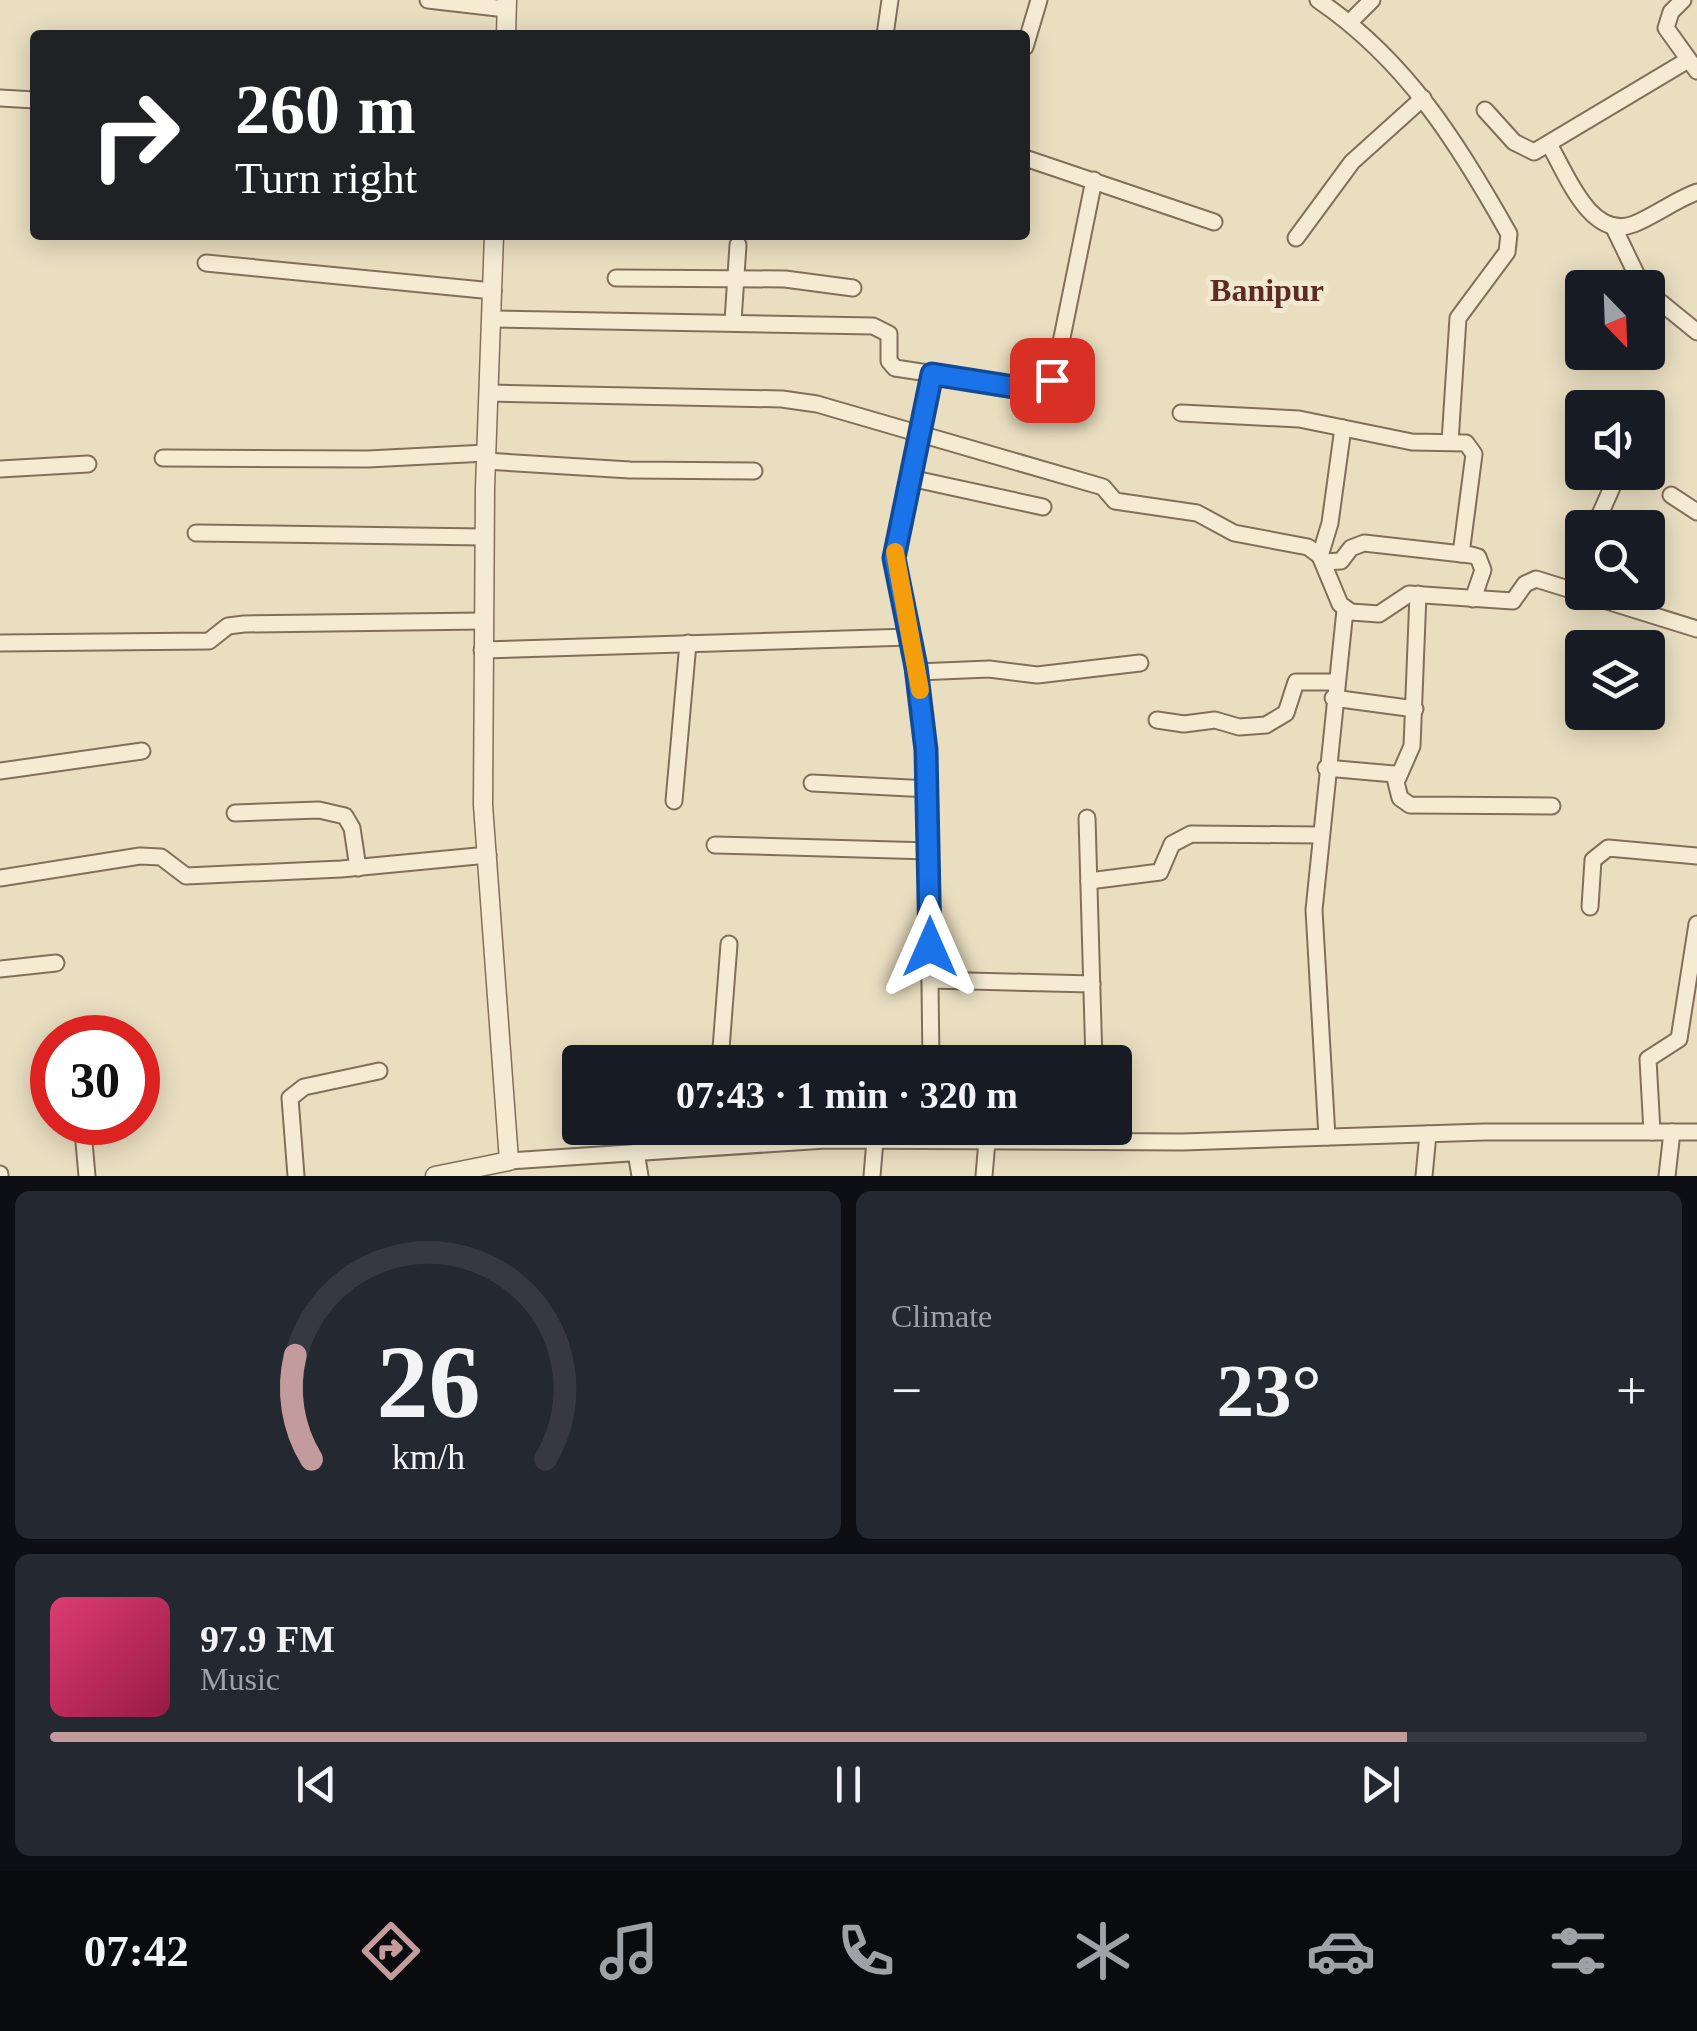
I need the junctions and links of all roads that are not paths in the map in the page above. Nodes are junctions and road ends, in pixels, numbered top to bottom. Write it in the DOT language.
graph roads {
  1 [pos="428,0"];
  2 [pos="890,0"];
  3 [pos="1039,0"];
  4 [pos="1318,0"];
  5 [pos="1372,0"];
  6 [pos="1683,0"];
  7 [pos="506,4"];
  8 [pos="1350,21"];
  9 [pos="506,30"];
  10 [pos="885,30"];
  11 [pos="1030,30"];
  12 [pos="1692,66"];
  13 [pos="0,98"];
  14 [pos="1423,98"];
  15 [pos="30,100"];
  16 [pos="1485,110"];
  17 [pos="1550,146"];
  18 [pos="1030,160"];
  19 [pos="1094,180"];
  20 [pos="1697,192"];
  21 [pos="1214,222"];
  22 [pos="1613,226"];
  23 [pos="1296,238"];
  24 [pos="494,240"];
  25 [pos="738,245"];
  26 [pos="206,263"];
  27 [pos="1636,270"];
  28 [pos="616,278"];
  29 [pos="736,280"];
  30 [pos="853,288"];
  31 [pos="493,290"];
  32 [pos="1665,306"];
  33 [pos="493,319"];
  34 [pos="733,321"];
  35 [pos="1697,332"];
  36 [pos="932,374"];
  37 [pos="488,392"];
  38 [pos="1181,413"];
  39 [pos="1343,428"];
  40 [pos="924,432"];
  41 [pos="1450,442"];
  42 [pos="486,457"];
  43 [pos="163,458"];
  44 [pos="88,464"];
  45 [pos="0,469"];
  46 [pos="754,471"];
  47 [pos="910,478"];
  48 [pos="1671,495"];
  49 [pos="1043,507"];
  50 [pos="1697,512"];
  51 [pos="196,533"];
  52 [pos="484,538"];
  53 [pos="1461,554"];
  54 [pos="1321,558"];
  55 [pos="1565,589"];
  56 [pos="1418,594"];
  57 [pos="1472,599"];
  58 [pos="1345,610"];
  59 [pos="1634,610"];
  60 [pos="483,621"];
  61 [pos="1697,629"];
  62 [pos="910,637"];
  63 [pos="688,642"];
  64 [pos="0,643"];
  65 [pos="482,650"];
  66 [pos="1140,663"];
  67 [pos="917,672"];
  68 [pos="1334,690"];
  69 [pos="1415,709"];
  70 [pos="1156,720"];
  71 [pos="142,751"];
  72 [pos="1326,768"];
  73 [pos="0,771"];
  74 [pos="1398,778"];
  75 [pos="812,783"];
  76 [pos="929,789"];
  77 [pos="674,801"];
  78 [pos="1552,806"];
  79 [pos="235,813"];
  80 [pos="1087,818"];
  81 [pos="1320,835"];
  82 [pos="715,845"];
  83 [pos="930,851"];
  84 [pos="488,855"];
  85 [pos="1697,856"];
  86 [pos="358,868"];
  87 [pos="0,878"];
  88 [pos="1089,881"];
  89 [pos="1590,907"];
  90 [pos="1697,924"];
  91 [pos="729,944"];
  92 [pos="56,963"];
  93 [pos="0,969"];
  94 [pos="930,980"];
  95 [pos="1092,984"];
  96 [pos="721,1045"];
  97 [pos="931,1045"];
  98 [pos="1094,1045"];
  99 [pos="380,1071"];
  100 [pos="1652,1132"];
  101 [pos="1672,1132"];
  102 [pos="1697,1132"];
  103 [pos="1428,1134"];
  104 [pos="1132,1135"];
  105 [pos="1327,1138"];
  106 [pos="84,1145"];
  107 [pos="740,1145"];
  108 [pos="875,1145"];
  109 [pos="987,1145"];
  110 [pos="713,1146"];
  111 [pos="636,1152"];
  112 [pos="500,1167"];
  113 [pos="87,1176"];
  114 [pos="296,1176"];
  115 [pos="435,1176"];
  116 [pos="640,1176"];
  117 [pos="872,1176"];
  118 [pos="984,1176"];
  119 [pos="1424,1176"];
  120 [pos="1667,1176"];
  1 -- 7 [label="street"];
  2 -- 10 [label="street"];
  3 -- 11 [label="street"];
  4 -- 8 [label="street"];
  5 -- 8 [label="street"];
  6 -- 12 [label="street"];
  7 -- 9 [label="street"];
  8 -- 14 [label="street"];
  12 -- 17 [label="street"];
  13 -- 15 [label="street"];
  14 -- 23 [label="street"];
  14 -- 41 [label="street"];
  16 -- 17 [label="street"];
  17 -- 22 [label="street"];
  18 -- 19 [label="street"];
  19 -- 21 [label="street"];
  19 -- 36 [label="street"];
  20 -- 22 [label="street"];
  22 -- 27 [label="street"];
  24 -- 31 [label="street"];
  25 -- 29 [label="street"];
  26 -- 31 [label="street"];
  28 -- 29 [label="street"];
  29 -- 30 [label="street"];
  29 -- 34 [label="street"];
  31 -- 33 [label="street"];
  32 -- 35 [label="street"];
  33 -- 34 [label="street"];
  33 -- 37 [label="street"];
  34 -- 36 [label="street"];
  36 -- 40 [label="street"];
  37 -- 40 [label="street"];
  37 -- 42 [label="street"];
  38 -- 39 [label="street"];
  39 -- 41 [label="street"];
  39 -- 54 [label="street"];
  40 -- 47 [label="street"];
  40 -- 54 [label="street"];
  41 -- 53 [label="street"];
  42 -- 43 [label="street"];
  42 -- 46 [label="street"];
  42 -- 52 [label="street"];
  44 -- 45 [label="street"];
  47 -- 49 [label="street"];
  47 -- 62 [label="street"];
  48 -- 50 [label="street"];
  51 -- 52 [label="street"];
  52 -- 60 [label="street"];
  53 -- 54 [label="street"];
  53 -- 57 [label="street"];
  54 -- 58 [label="street"];
  55 -- 57 [label="street"];
  56 -- 57 [label="street"];
  56 -- 58 [label="street"];
  56 -- 69 [label="street"];
  58 -- 68 [label="street"];
  59 -- 61 [label="street"];
  60 -- 64 [label="street"];
  60 -- 65 [label="street"];
  62 -- 63 [label="street"];
  62 -- 67 [label="street"];
  63 -- 65 [label="street"];
  63 -- 77 [label="street"];
  65 -- 84 [label="street"];
  66 -- 67 [label="street"];
  67 -- 76 [label="street"];
  68 -- 69 [label="street"];
  68 -- 70 [label="street"];
  68 -- 72 [label="street"];
  69 -- 74 [label="street"];
  71 -- 73 [label="street"];
  72 -- 74 [label="street"];
  72 -- 81 [label="street"];
  74 -- 78 [label="street"];
  75 -- 76 [label="street"];
  76 -- 83 [label="street"];
  79 -- 86 [label="street"];
  80 -- 88 [label="street"];
  81 -- 88 [label="street"];
  81 -- 105 [label="street"];
  82 -- 83 [label="street"];
  83 -- 94 [label="street"];
  84 -- 86 [label="street"];
  84 -- 112 [label="street"];
  85 -- 89 [label="street"];
  86 -- 87 [label="street"];
  88 -- 95 [label="street"];
  90 -- 100 [label="street"];
  91 -- 96 [label="street"];
  92 -- 93 [label="street"];
  94 -- 95 [label="street"];
  94 -- 97 [label="street"];
  95 -- 98 [label="street"];
  99 -- 114 [label="street"];
  100 -- 101 [label="street"];
  100 -- 103 [label="street"];
  101 -- 102 [label="street"];
  101 -- 120 [label="street"];
  103 -- 105 [label="street"];
  103 -- 119 [label="street"];
  104 -- 105 [label="street"];
  106 -- 113 [label="street"];
  107 -- 110 [label="street"];
  108 -- 117 [label="street"];
  109 -- 118 [label="street"];
  110 -- 111 [label="street"];
  111 -- 112 [label="street"];
  111 -- 116 [label="street"];
  112 -- 115 [label="street"];
}
